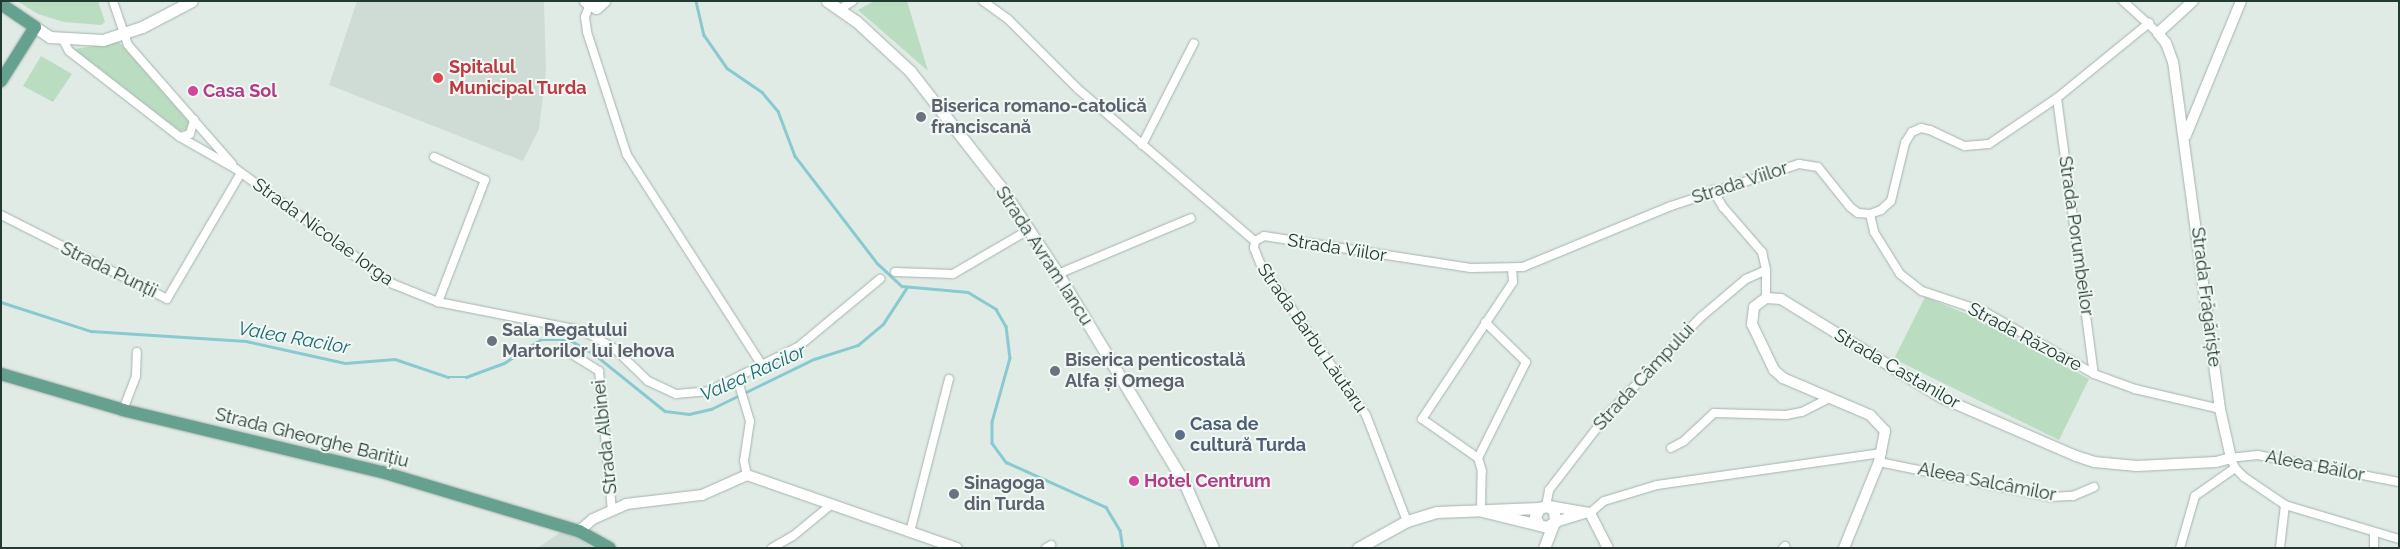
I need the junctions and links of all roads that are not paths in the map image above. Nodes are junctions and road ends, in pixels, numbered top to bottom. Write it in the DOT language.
graph roads {
  1 [pos="112,1"];
  2 [pos="192,1"];
  3 [pos="827,1"];
  4 [pos="854,1"];
  5 [pos="983,1"];
  6 [pos="2123,1"];
  7 [pos="2193,1"];
  8 [pos="2241,1"];
  9 [pos="607,2"];
  10 [pos="1,4"];
  11 [pos="587,4"];
  12 [pos="842,5"];
  13 [pos="2149,24"];
  14 [pos="35,27"];
  15 [pos="2158,33"];
  16 [pos="122,35"];
  17 [pos="62,38"];
  18 [pos="1194,43"];
  19 [pos="1,81"];
  20 [pos="2057,98"];
  21 [pos="194,120"];
  22 [pos="2185,136"];
  23 [pos="180,137"];
  24 [pos="1142,145"];
  25 [pos="434,156"];
  26 [pos="239,171"];
  27 [pos="1714,190"];
  28 [pos="1870,214"];
  29 [pos="1,215"];
  30 [pos="1191,218"];
  31 [pos="1030,229"];
  32 [pos="1255,241"];
  33 [pos="1512,268"];
  34 [pos="1766,270"];
  35 [pos="895,272"];
  36 [pos="1058,274"];
  37 [pos="880,279"];
  38 [pos="1766,298"];
  39 [pos="438,302"];
  40 [pos="1484,322"];
  41 [pos="567,351"];
  42 [pos="137,352"];
  43 [pos="762,365"];
  44 [pos="1,374"];
  45 [pos="2094,374"];
  46 [pos="736,378"];
  47 [pos="949,379"];
  48 [pos="1830,398"];
  49 [pos="2220,409"];
  50 [pos="122,410"];
  51 [pos="1671,448"];
  52 [pos="1880,457"];
  53 [pos="1478,458"];
  54 [pos="2231,458"];
  55 [pos="2235,468"];
  56 [pos="747,475"];
  57 [pos="2399,482"];
  58 [pos="2094,487"];
  59 [pos="832,504"];
  60 [pos="2285,504"];
  61 [pos="1545,507"];
  62 [pos="612,510"];
  63 [pos="1481,510"];
  64 [pos="1590,513"];
  65 [pos="1407,521"];
  66 [pos="1538,523"];
  67 [pos="1554,523"];
  68 [pos="579,531"];
  69 [pos="910,532"];
  70 [pos="2374,533"];
  71 [pos="2399,539"];
  72 [pos="610,548"];
  73 [pos="772,548"];
  74 [pos="957,548"];
  75 [pos="1213,548"];
  76 [pos="1358,548"];
  77 [pos="1544,548"];
  78 [pos="1608,548"];
  79 [pos="1844,548"];
  80 [pos="2180,548"];
  81 [pos="2280,548"];
  82 [pos="2374,548"];
  1 -- 16 [label="street"];
  2 -- 16 [label="main road"];
  3 -- 12 [label="main road, Strada Avram Iancu"];
  4 -- 12 [label="street"];
  5 -- 24 [label="street, Strada Barbu Lăutaru"];
  6 -- 13 [label="street"];
  7 -- 15 [label="street"];
  8 -- 22 [label="street, Strada Frăgăriște"];
  9 -- 11 [label="main road"];
  10 -- 14 [label="main road"];
  11 -- 43 [label="street"];
  12 -- 31 [label="main road, Strada Avram Iancu"];
  13 -- 15 [label="street"];
  13 -- 20 [label="street"];
  14 -- 17 [label="main road"];
  14 -- 19 [label="main road"];
  15 -- 22 [label="street, Strada Frăgăriște"];
  16 -- 17 [label="main road"];
  16 -- 21 [label="street, Strada Nicolae Iorga"];
  17 -- 23 [label="street, Strada Nicolae Iorga"];
  18 -- 24 [label="street"];
  20 -- 28 [label="street"];
  20 -- 45 [label="street, Strada Porumbeilor"];
  21 -- 23 [label="street"];
  21 -- 26 [label="street, Strada Nicolae Iorga"];
  22 -- 49 [label="street, Strada Frăgăriște"];
  23 -- 26 [label="street, Strada Nicolae Iorga"];
  24 -- 32 [label="street, Strada Barbu Lăutaru"];
  25 -- 39 [label="street"];
  26 -- 29 [label="street, Strada Punții"];
  26 -- 39 [label="street, Strada Nicolae Iorga"];
  27 -- 28 [label="street, Strada Viilor"];
  27 -- 33 [label="street, Strada Viilor"];
  27 -- 34 [label="street"];
  28 -- 45 [label="street, Strada Răzoare"];
  30 -- 36 [label="street"];
  31 -- 35 [label="street"];
  31 -- 36 [label="main road, Strada Avram Iancu"];
  32 -- 33 [label="street, Strada Viilor"];
  32 -- 65 [label="street, Strada Barbu Lăutaru"];
  33 -- 40 [label="street"];
  34 -- 38 [label="street"];
  34 -- 61 [label="street, Strada Câmpului"];
  36 -- 75 [label="main road, Strada Avram Iancu"];
  37 -- 43 [label="street, Strada Nicolae Iorga"];
  38 -- 48 [label="street"];
  38 -- 54 [label="street, Strada Castanilor"];
  39 -- 46 [label="street, Strada Nicolae Iorga"];
  40 -- 53 [label="street"];
  40 -- 53 [label="street"];
  41 -- 62 [label="street, Strada Albinei"];
  42 -- 50 [label="street"];
  43 -- 46 [label="street, Strada Nicolae Iorga"];
  44 -- 50 [label="main road, Strada Gheorghe Barițiu"];
  45 -- 49 [label="street, Strada Răzoare"];
  46 -- 56 [label="street"];
  47 -- 69 [label="street"];
  48 -- 51 [label="street"];
  48 -- 52 [label="street"];
  49 -- 54 [label="street, Strada Frăgăriște"];
  50 -- 68 [label="main road, Strada Gheorghe Barițiu"];
  52 -- 58 [label="street, Aleea Salcâmilor"];
  52 -- 64 [label="street, Aleea Salcâmilor"];
  52 -- 79 [label="street"];
  53 -- 63 [label="street"];
  54 -- 55 [label="street"];
  54 -- 57 [label="street, Aleea Băilor"];
  55 -- 60 [label="street"];
  55 -- 80 [label="street"];
  56 -- 59 [label="street"];
  56 -- 62 [label="street"];
  59 -- 69 [label="street"];
  59 -- 73 [label="street"];
  60 -- 70 [label="street"];
  60 -- 81 [label="street"];
  61 -- 63 [label="main road"];
  61 -- 64 [label="street"];
  61 -- 66 [label="main road"];
  61 -- 67 [label="main road"];
  62 -- 68 [label="street"];
  63 -- 65 [label="main road"];
  63 -- 66 [label="main road"];
  64 -- 67 [label="street"];
  64 -- 78 [label="street"];
  65 -- 76 [label="main road"];
  66 -- 67 [label="main road"];
  67 -- 77 [label="main road"];
  68 -- 72 [label="main road, Strada Gheorghe Barițiu"];
  69 -- 74 [label="street"];
  70 -- 71 [label="street"];
  70 -- 82 [label="street"];
}
